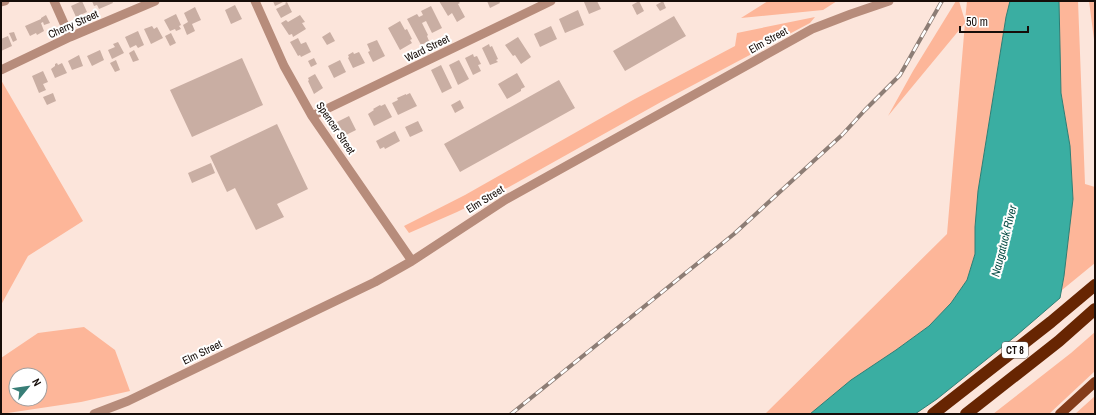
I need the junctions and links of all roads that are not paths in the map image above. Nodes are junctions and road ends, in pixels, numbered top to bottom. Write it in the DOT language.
graph roads {
  1 [pos="5,1"];
  2 [pos="54,1"];
  3 [pos="155,1"];
  4 [pos="255,1"];
  5 [pos="551,1"];
  6 [pos="888,1"];
  7 [pos="1,2"];
  8 [pos="70,37"];
  9 [pos="1,70"];
  10 [pos="312,116"];
  11 [pos="412,261"];
  12 [pos="1095,285"];
  13 [pos="1095,309"];
  14 [pos="1095,382"];
  15 [pos="94,414"];
  16 [pos="933,414"];
  17 [pos="966,414"];
  18 [pos="1060,414"];
  1 -- 7 [label="street"];
  2 -- 8 [label="street"];
  3 -- 8 [label="street, Cherry Street"];
  4 -- 10 [label="street, Spencer Street"];
  5 -- 10 [label="street, Ward Street"];
  6 -- 11 [label="street, Elm Street"];
  8 -- 9 [label="street, Cherry Street"];
  10 -- 11 [label="street, Spencer Street"];
  11 -- 15 [label="street, Elm Street"];
  12 -- 16 [label="highway, CT 8"];
  13 -- 17 [label="highway, CT 8"];
  14 -- 18 [label="main road"];
}
